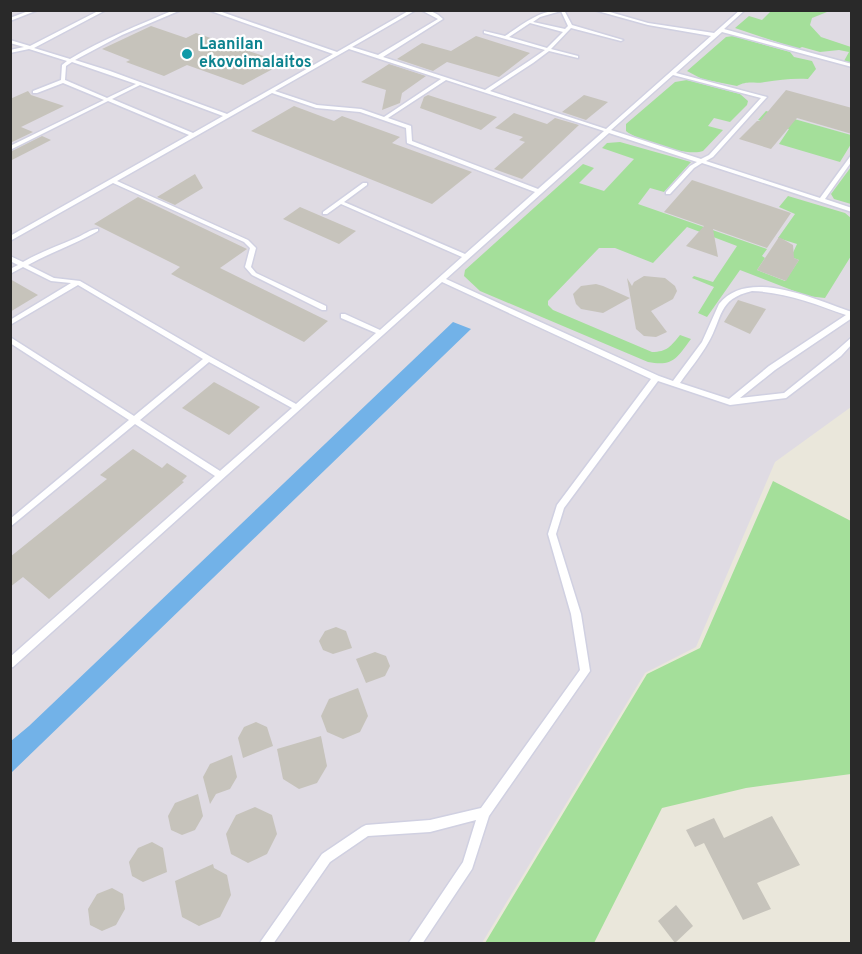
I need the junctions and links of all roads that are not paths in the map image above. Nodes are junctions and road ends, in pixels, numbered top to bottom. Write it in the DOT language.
graph roads {
  1 [pos="36,10"];
  2 [pos="104,10"];
  3 [pos="179,10"];
  4 [pos="210,10"];
  5 [pos="414,10"];
  6 [pos="423,10"];
  7 [pos="562,10"];
  8 [pos="596,10"];
  9 [pos="742,10"];
  10 [pos="10,20"];
  11 [pos="529,22"];
  12 [pos="568,29"];
  13 [pos="486,32"];
  14 [pos="718,32"];
  15 [pos="506,37"];
  16 [pos="621,40"];
  17 [pos="10,41"];
  18 [pos="30,48"];
  19 [pos="348,48"];
  20 [pos="548,48"];
  21 [pos="10,52"];
  22 [pos="338,54"];
  23 [pos="379,57"];
  24 [pos="576,57"];
  25 [pos="71,60"];
  26 [pos="852,66"];
  27 [pos="672,73"];
  28 [pos="444,79"];
  29 [pos="63,81"];
  30 [pos="139,84"];
  31 [pos="271,91"];
  32 [pos="35,92"];
  33 [pos="485,92"];
  34 [pos="106,99"];
  35 [pos="228,116"];
  36 [pos="384,118"];
  37 [pos="607,132"];
  38 [pos="193,135"];
  39 [pos="10,148"];
  40 [pos="852,156"];
  41 [pos="701,162"];
  42 [pos="113,181"];
  43 [pos="365,184"];
  44 [pos="540,192"];
  45 [pos="668,193"];
  46 [pos="822,199"];
  47 [pos="340,202"];
  48 [pos="852,210"];
  49 [pos="325,213"];
  50 [pos="96,230"];
  51 [pos="10,239"];
  52 [pos="467,257"];
  53 [pos="10,258"];
  54 [pos="24,264"];
  55 [pos="10,272"];
  56 [pos="441,279"];
  57 [pos="78,282"];
  58 [pos="324,308"];
  59 [pos="851,314"];
  60 [pos="343,315"];
  61 [pos="10,323"];
  62 [pos="381,333"];
  63 [pos="10,339"];
  64 [pos="852,339"];
  65 [pos="208,359"];
  66 [pos="656,378"];
  67 [pos="675,384"];
  68 [pos="730,402"];
  69 [pos="298,408"];
  70 [pos="134,421"];
  71 [pos="221,476"];
  72 [pos="10,524"];
  73 [pos="10,664"];
  74 [pos="484,813"];
  75 [pos="265,944"];
  76 [pos="414,944"];
  1 -- 10 [label="lane"];
  2 -- 18 [label="lane"];
  3 -- 25 [label="lane"];
  4 -- 22 [label="lane"];
  5 -- 19 [label="lane"];
  6 -- 23 [label="lane"];
  7 -- 11 [label="lane"];
  7 -- 12 [label="lane"];
  8 -- 14 [label="lane"];
  9 -- 14 [label="lane"];
  11 -- 12 [label="lane"];
  11 -- 15 [label="lane"];
  12 -- 16 [label="lane"];
  12 -- 20 [label="lane"];
  13 -- 15 [label="lane"];
  14 -- 26 [label="lane"];
  14 -- 27 [label="lane"];
  15 -- 20 [label="lane"];
  17 -- 18 [label="lane"];
  18 -- 21 [label="lane"];
  18 -- 25 [label="lane"];
  19 -- 22 [label="lane"];
  19 -- 23 [label="lane"];
  20 -- 24 [label="lane"];
  20 -- 33 [label="lane"];
  22 -- 31 [label="lane"];
  23 -- 28 [label="lane"];
  25 -- 29 [label="lane"];
  25 -- 30 [label="lane"];
  27 -- 37 [label="lane"];
  27 -- 41 [label="lane"];
  28 -- 33 [label="lane"];
  28 -- 36 [label="lane"];
  29 -- 32 [label="lane"];
  29 -- 34 [label="lane"];
  30 -- 34 [label="lane"];
  30 -- 35 [label="lane"];
  31 -- 35 [label="lane"];
  31 -- 36 [label="lane"];
  33 -- 37 [label="lane"];
  34 -- 38 [label="lane"];
  34 -- 39 [label="lane"];
  35 -- 38 [label="lane"];
  36 -- 44 [label="lane"];
  37 -- 41 [label="lane"];
  37 -- 44 [label="lane"];
  38 -- 42 [label="lane"];
  40 -- 46 [label="lane"];
  41 -- 45 [label="lane"];
  41 -- 46 [label="lane"];
  42 -- 51 [label="lane"];
  42 -- 58 [label="lane"];
  43 -- 47 [label="lane"];
  44 -- 52 [label="lane"];
  46 -- 48 [label="lane"];
  47 -- 49 [label="lane"];
  47 -- 52 [label="lane"];
  50 -- 54 [label="lane"];
  52 -- 56 [label="lane"];
  53 -- 54 [label="lane"];
  54 -- 55 [label="lane"];
  54 -- 57 [label="lane"];
  56 -- 62 [label="lane"];
  56 -- 66 [label="lane"];
  57 -- 61 [label="lane"];
  57 -- 65 [label="lane"];
  59 -- 67 [label="lane"];
  59 -- 68 [label="lane"];
  60 -- 62 [label="lane"];
  62 -- 69 [label="lane"];
  63 -- 70 [label="lane"];
  64 -- 68 [label="lane"];
  65 -- 69 [label="lane"];
  65 -- 70 [label="lane"];
  66 -- 67 [label="lane"];
  66 -- 74 [label="lane"];
  67 -- 68 [label="lane"];
  69 -- 71 [label="lane"];
  70 -- 71 [label="lane"];
  70 -- 72 [label="lane"];
  71 -- 73 [label="lane"];
  74 -- 75 [label="lane"];
  74 -- 76 [label="lane"];
}
